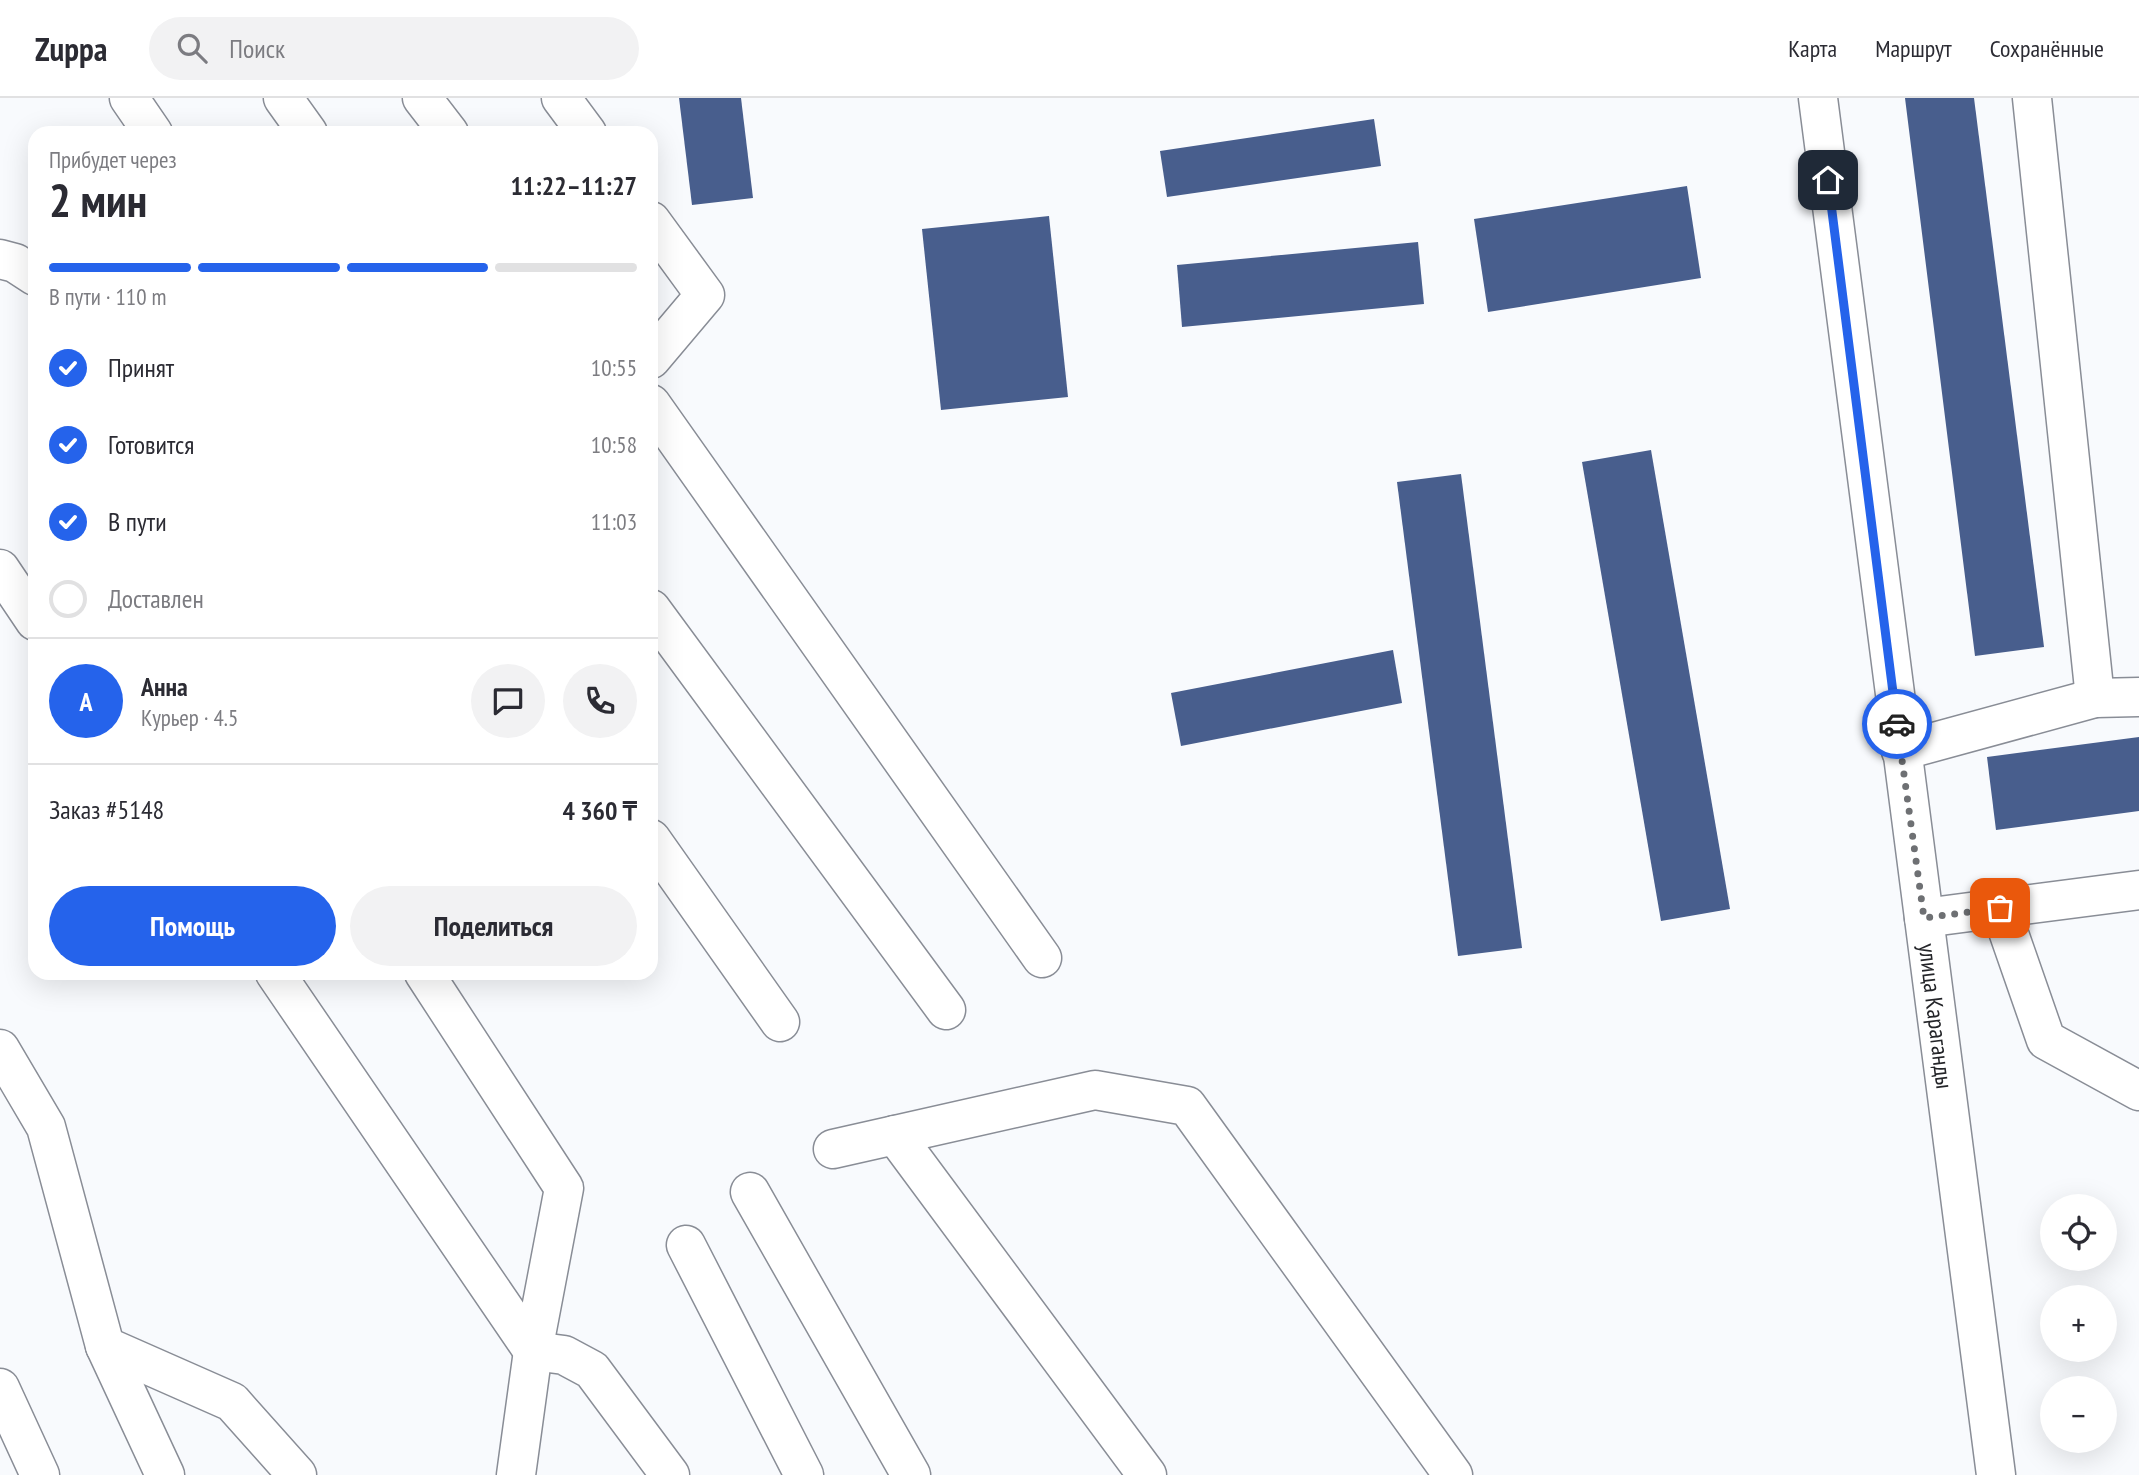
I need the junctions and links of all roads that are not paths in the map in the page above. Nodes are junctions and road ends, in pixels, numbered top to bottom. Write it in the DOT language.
graph roads {
  1 [pos="129,98"];
  2 [pos="283,98"];
  3 [pos="422,98"];
  4 [pos="561,98"];
  5 [pos="1818,98"];
  6 [pos="2032,98"];
  7 [pos="148,126"];
  8 [pos="303,126"];
  9 [pos="444,126"];
  10 [pos="582,126"];
  11 [pos="658,231"];
  12 [pos="0,259"];
  13 [pos="28,271"];
  14 [pos="658,351"];
  15 [pos="658,414"];
  16 [pos="0,569"];
  17 [pos="28,611"];
  18 [pos="658,619"];
  19 [pos="2139,697"];
  20 [pos="2095,698"];
  21 [pos="1901,751"];
  22 [pos="658,849"];
  23 [pos="2139,890"];
  24 [pos="2000,908"];
  25 [pos="1924,918"];
  26 [pos="1042,958"];
  27 [pos="280,980"];
  28 [pos="429,980"];
  29 [pos="946,1010"];
  30 [pos="780,1022"];
  31 [pos="0,1049"];
  32 [pos="2139,1091"];
  33 [pos="895,1135"];
  34 [pos="833,1149"];
  35 [pos="750,1192"];
  36 [pos="686,1245"];
  37 [pos="105,1346"];
  38 [pos="533,1351"];
  39 [pos="0,1388"];
  40 [pos="40,1475"];
  41 [pos="165,1475"];
  42 [pos="297,1475"];
  43 [pos="516,1475"];
  44 [pos="670,1475"];
  45 [pos="804,1475"];
  46 [pos="911,1475"];
  47 [pos="1147,1475"];
  48 [pos="1453,1475"];
  49 [pos="1996,1475"];
  1 -- 7 [label="main road"];
  2 -- 8 [label="main road"];
  3 -- 9 [label="main road"];
  4 -- 10 [label="main road"];
  5 -- 21 [label="main road, улица Караганды"];
  6 -- 20 [label="main road"];
  11 -- 14 [label="main road"];
  12 -- 13 [label="main road"];
  15 -- 26 [label="main road"];
  16 -- 17 [label="main road"];
  18 -- 29 [label="main road"];
  19 -- 20 [label="main road"];
  20 -- 21 [label="main road"];
  21 -- 25 [label="main road, улица Караганды"];
  22 -- 30 [label="main road"];
  23 -- 24 [label="main road"];
  24 -- 25 [label="main road"];
  24 -- 32 [label="main road"];
  25 -- 49 [label="main road, улица Караганды"];
  27 -- 38 [label="main road"];
  28 -- 38 [label="main road"];
  31 -- 37 [label="main road"];
  33 -- 34 [label="main road"];
  33 -- 47 [label="main road"];
  33 -- 48 [label="main road"];
  35 -- 46 [label="main road"];
  36 -- 45 [label="main road"];
  37 -- 41 [label="main road"];
  37 -- 42 [label="main road"];
  38 -- 43 [label="main road"];
  38 -- 44 [label="main road"];
  39 -- 40 [label="main road"];
}
